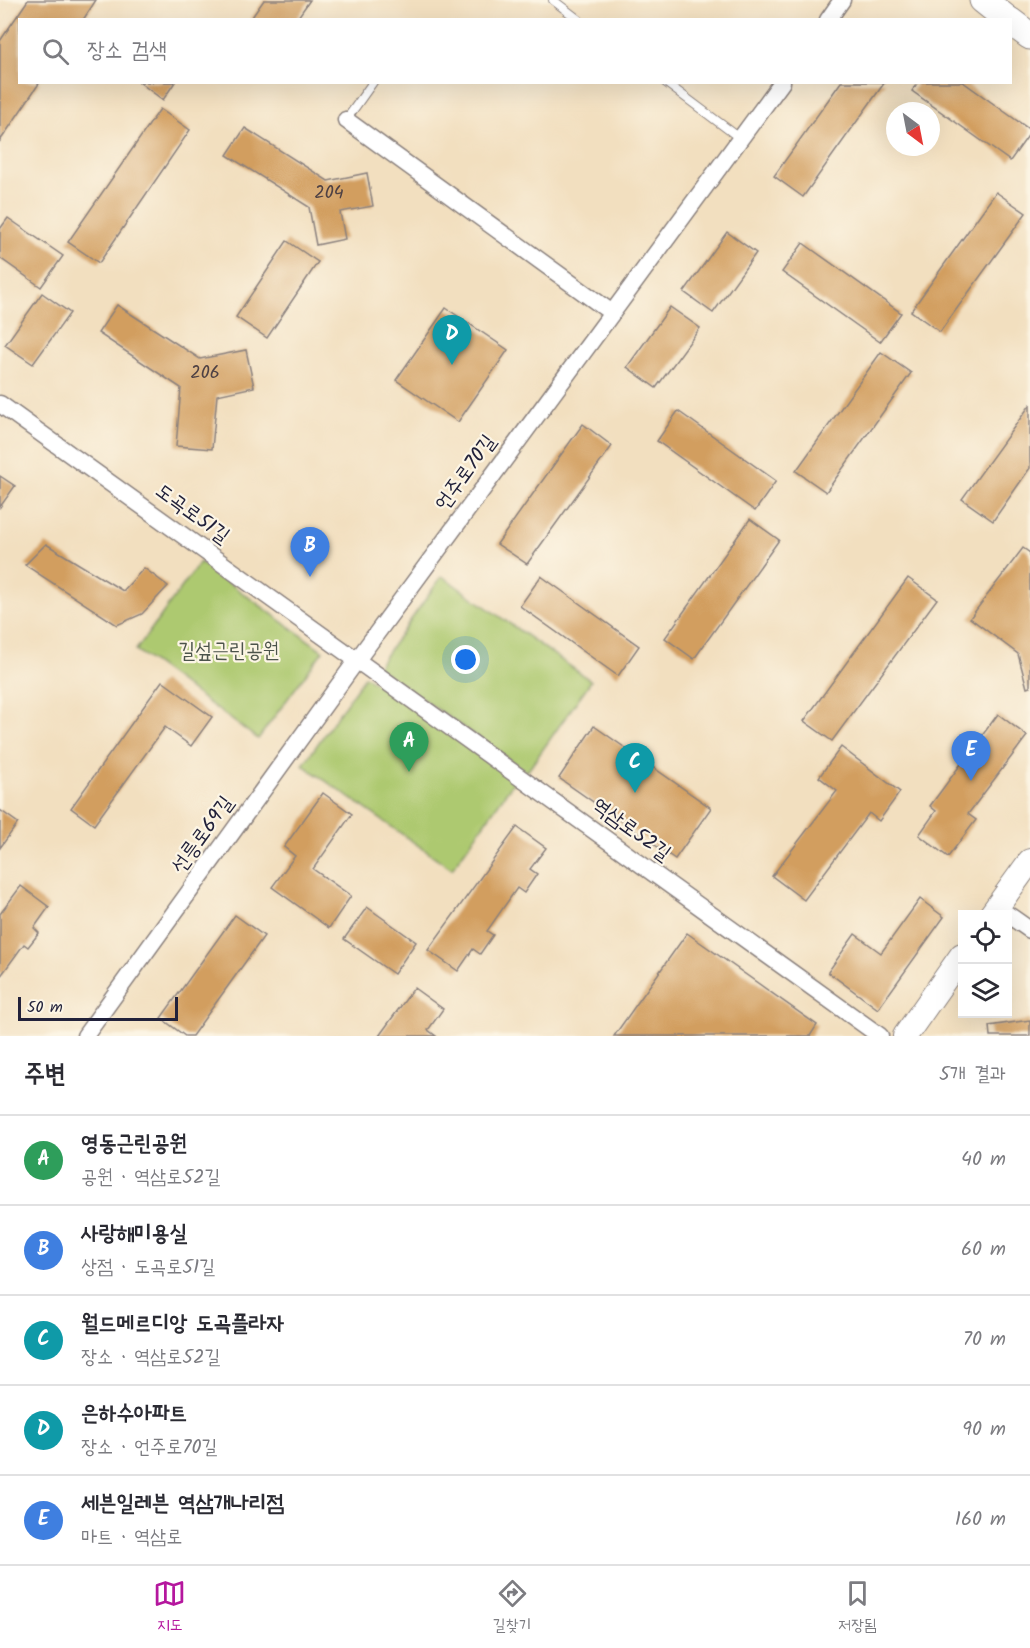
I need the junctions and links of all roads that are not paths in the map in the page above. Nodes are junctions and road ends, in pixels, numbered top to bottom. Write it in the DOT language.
graph roads {
  1 [pos="553,0"];
  2 [pos="842,0"];
  3 [pos="983,0"];
  4 [pos="576,18"];
  5 [pos="829,18"];
  6 [pos="1006,18"];
  7 [pos="1012,22"];
  8 [pos="1030,36"];
  9 [pos="372,84"];
  10 [pos="668,84"];
  11 [pos="781,84"];
  12 [pos="346,120"];
  13 [pos="741,139"];
  14 [pos="612,313"];
  15 [pos="0,404"];
  16 [pos="357,660"];
  17 [pos="1030,861"];
  18 [pos="995,910"];
  19 [pos="1012,920"];
  20 [pos="1030,930"];
  21 [pos="958,962"];
  22 [pos="85,1036"];
  23 [pos="880,1036"];
  24 [pos="905,1036"];
  1 -- 4 [label="lane"];
  2 -- 5 [label="street"];
  3 -- 6 [label="main road"];
  7 -- 8 [label="main road"];
  9 -- 12 [label="lane"];
  10 -- 13 [label="lane"];
  11 -- 13 [label="street, 언주로70길"];
  12 -- 14 [label="street"];
  13 -- 14 [label="street, 언주로70길"];
  14 -- 16 [label="street, 언주로70길"];
  15 -- 16 [label="street, 도곡로51길"];
  16 -- 22 [label="street, 선릉로69길"];
  16 -- 23 [label="street, 역삼로52길"];
  17 -- 18 [label="main road"];
  19 -- 20 [label="street"];
  21 -- 24 [label="main road"];
}
